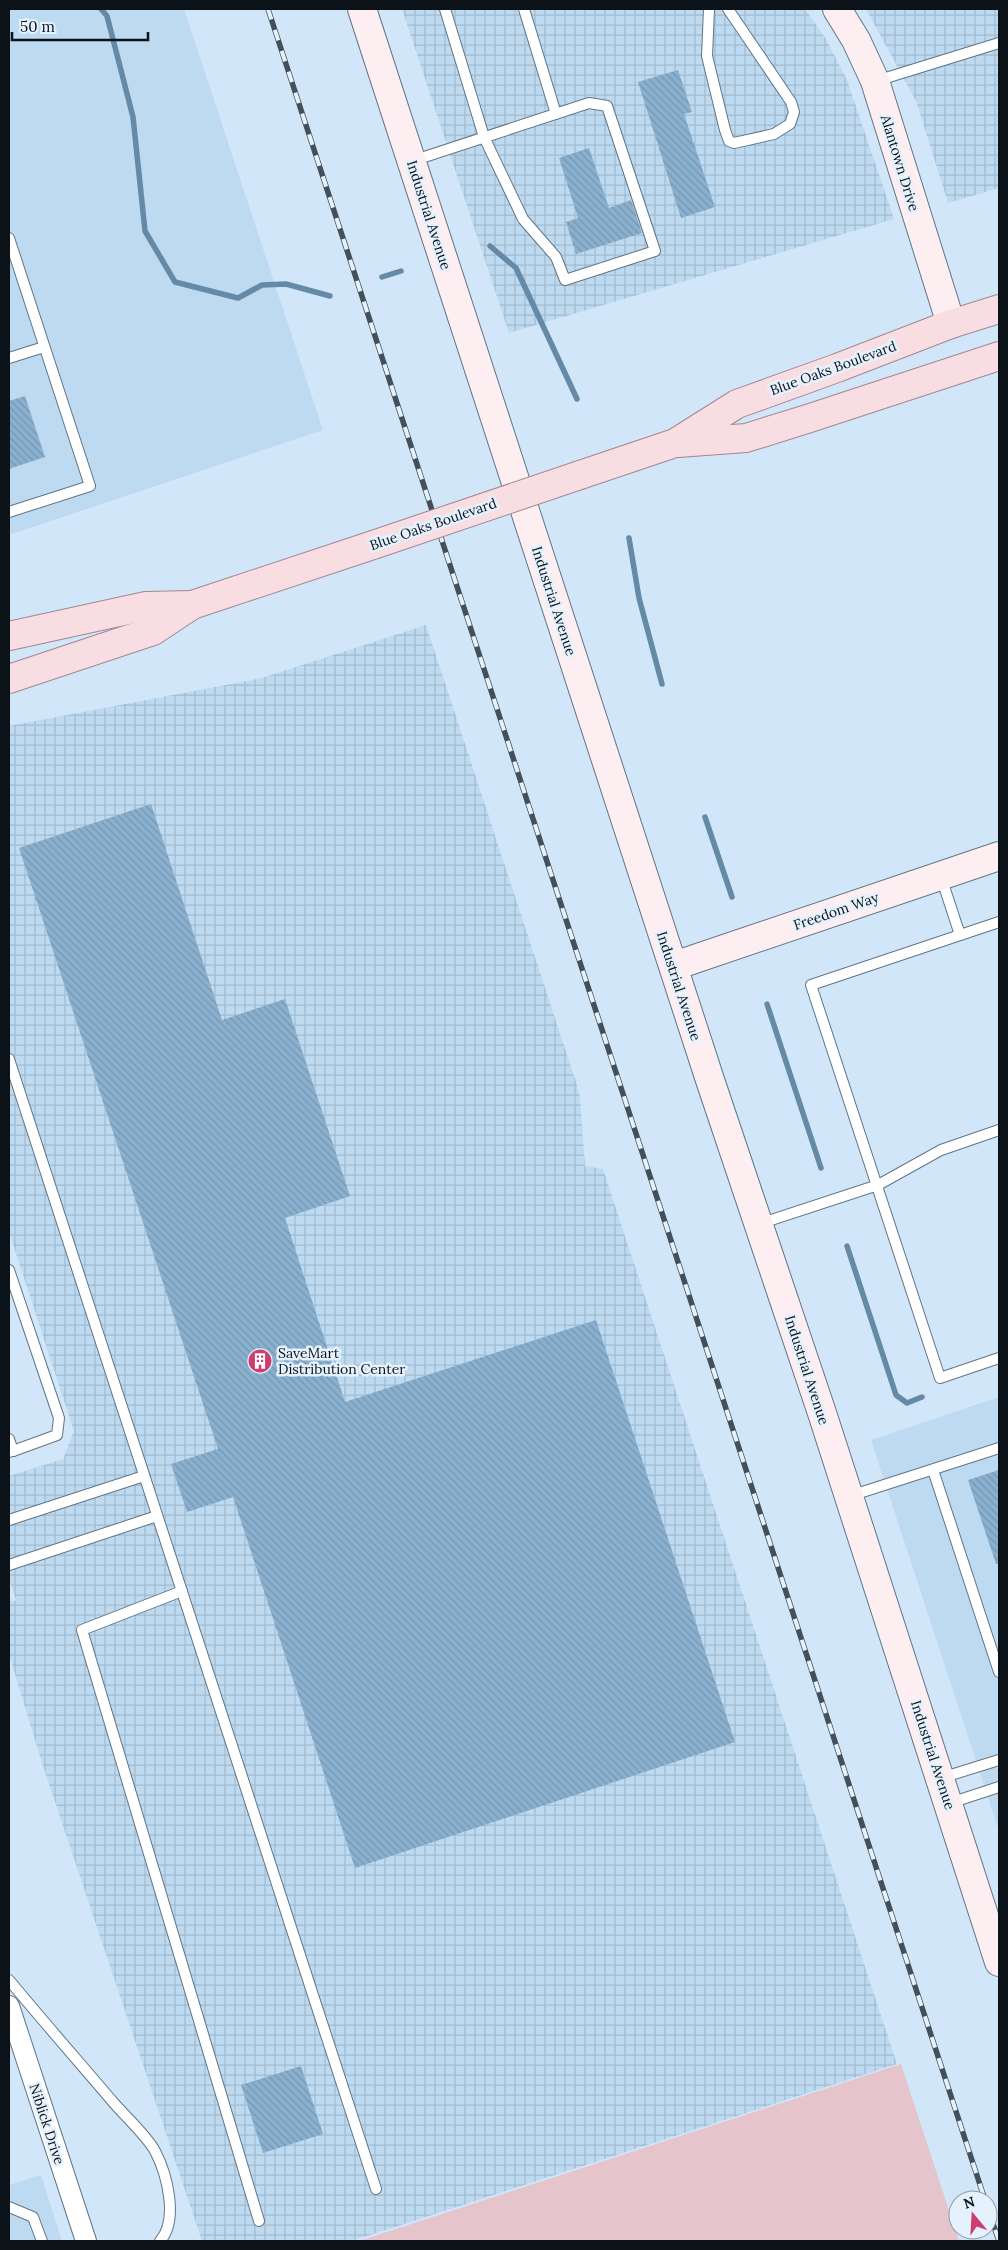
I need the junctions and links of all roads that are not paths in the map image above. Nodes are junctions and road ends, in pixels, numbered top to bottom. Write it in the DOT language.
graph roads {
  1 [pos="362,9"];
  2 [pos="445,9"];
  3 [pos="524,9"];
  4 [pos="709,9"];
  5 [pos="728,9"];
  6 [pos="837,9"];
  7 [pos="999,43"];
  8 [pos="875,81"];
  9 [pos="556,114"];
  10 [pos="484,137"];
  11 [pos="412,161"];
  12 [pos="9,238"];
  13 [pos="999,309"];
  14 [pos="951,324"];
  15 [pos="44,347"];
  16 [pos="999,356"];
  17 [pos="9,358"];
  18 [pos="674,443"];
  19 [pos="9,512"];
  20 [pos="192,605"];
  21 [pos="9,636"];
  22 [pos="9,679"];
  23 [pos="999,856"];
  24 [pos="941,876"];
  25 [pos="999,922"];
  26 [pos="960,935"];
  27 [pos="674,966"];
  28 [pos="9,1059"];
  29 [pos="999,1130"];
  30 [pos="878,1185"];
  31 [pos="758,1224"];
  32 [pos="9,1270"];
  33 [pos="999,1358"];
  34 [pos="9,1439"];
  35 [pos="999,1448"];
  36 [pos="11,1452"];
  37 [pos="933,1470"];
  38 [pos="144,1476"];
  39 [pos="849,1497"];
  40 [pos="157,1516"];
  41 [pos="9,1520"];
  42 [pos="9,1565"];
  43 [pos="182,1591"];
  44 [pos="999,1672"];
  45 [pos="999,1760"];
  46 [pos="941,1778"];
  47 [pos="999,1786"];
  48 [pos="949,1804"];
  49 [pos="999,1962"];
  50 [pos="9,1980"];
  51 [pos="10,2013"];
  52 [pos="376,2189"];
  53 [pos="9,2207"];
  54 [pos="259,2221"];
  55 [pos="42,2241"];
  56 [pos="86,2241"];
  57 [pos="160,2241"];
  1 -- 11 [label="street, Industrial Avenue"];
  2 -- 10 [label="lane"];
  3 -- 9 [label="lane"];
  4 -- 5 [label="lane"];
  6 -- 8 [label="street, Alantown Drive"];
  7 -- 8 [label="lane"];
  8 -- 14 [label="street, Alantown Drive"];
  9 -- 10 [label="lane"];
  9 -- 10 [label="lane"];
  10 -- 11 [label="lane"];
  11 -- 27 [label="street, Industrial Avenue"];
  12 -- 15 [label="lane"];
  13 -- 14 [label="main road, Blue Oaks Boulevard"];
  14 -- 18 [label="main road, Blue Oaks Boulevard"];
  15 -- 17 [label="lane"];
  15 -- 19 [label="lane"];
  16 -- 18 [label="main road, Blue Oaks Boulevard"];
  18 -- 20 [label="main road, Blue Oaks Boulevard, bridge"];
  20 -- 21 [label="main road, Blue Oaks Boulevard"];
  20 -- 22 [label="main road, Blue Oaks Boulevard"];
  23 -- 24 [label="street, Freedom Way"];
  24 -- 26 [label="lane"];
  24 -- 27 [label="street, Freedom Way"];
  25 -- 26 [label="lane"];
  26 -- 30 [label="lane"];
  27 -- 31 [label="street, Industrial Avenue"];
  28 -- 38 [label="lane"];
  29 -- 30 [label="lane"];
  30 -- 31 [label="lane"];
  30 -- 33 [label="lane"];
  31 -- 39 [label="street, Industrial Avenue"];
  32 -- 36 [label="lane"];
  34 -- 36 [label="lane"];
  35 -- 37 [label="lane"];
  37 -- 39 [label="lane"];
  37 -- 44 [label="lane"];
  38 -- 40 [label="lane"];
  38 -- 41 [label="lane"];
  39 -- 46 [label="street, Industrial Avenue"];
  40 -- 42 [label="lane"];
  40 -- 43 [label="lane"];
  43 -- 52 [label="lane"];
  43 -- 54 [label="lane"];
  45 -- 46 [label="lane"];
  46 -- 48 [label="street, Industrial Avenue"];
  47 -- 48 [label="lane"];
  48 -- 49 [label="street, Industrial Avenue"];
  50 -- 57 [label="lane"];
  51 -- 56 [label="street, Niblick Drive"];
  53 -- 55 [label="lane"];
}
